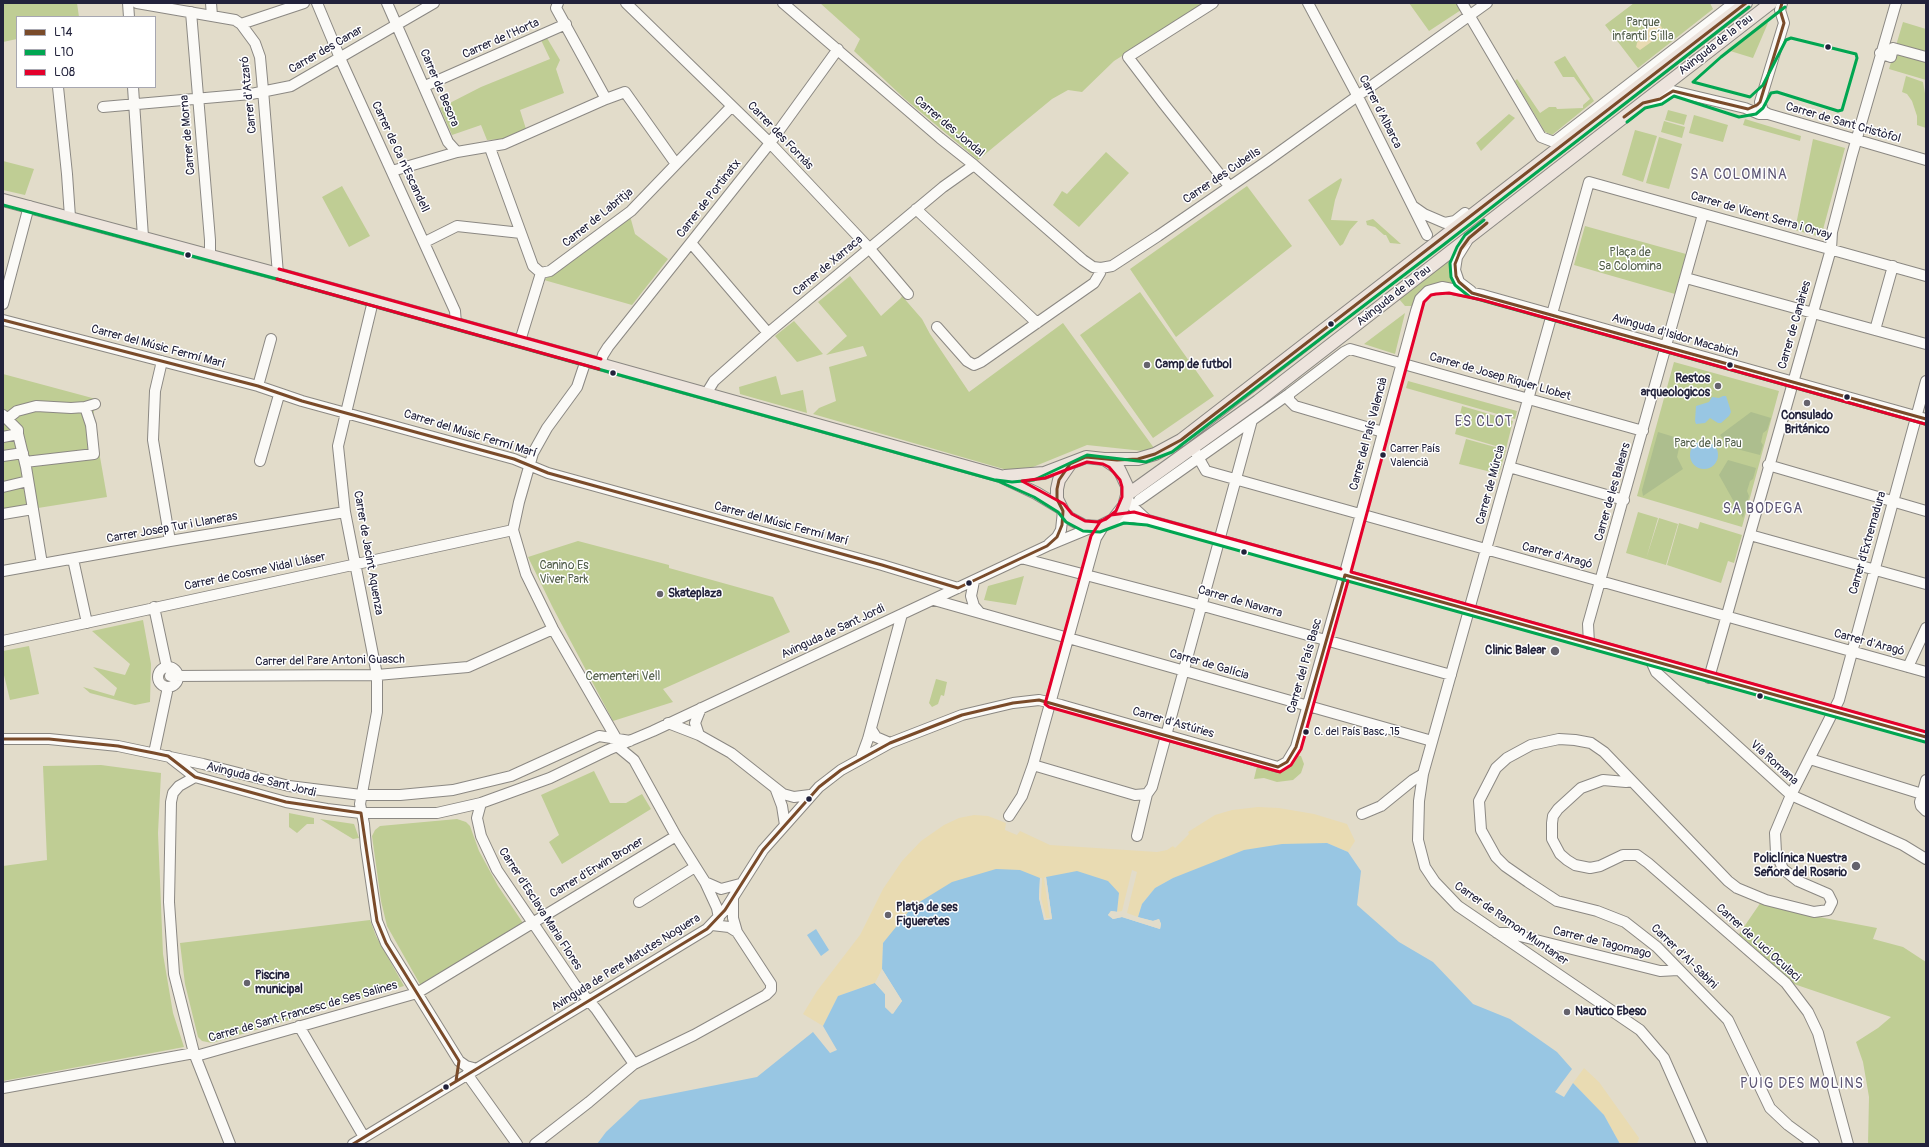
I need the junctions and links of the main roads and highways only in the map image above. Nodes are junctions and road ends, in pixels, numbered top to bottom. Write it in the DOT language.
graph roads {
  1 [pos="1746,3"];
  2 [pos="1771,3"];
  3 [pos="3,200"];
  4 [pos="1146,457"];
  5 [pos="1104,459"];
  6 [pos="1070,464"];
  7 [pos="1033,475"];
  8 [pos="1000,476"];
  9 [pos="1127,496"];
  10 [pos="1062,510"];
  1 -- 4 [label="main road, Avinguda de la Pau"];
  2 -- 9 [label="main road, Avinguda de la Pau"];
  3 -- 8 [label="main road"];
  4 -- 5 [label="main road, Avinguda de la Pau"];
  4 -- 7 [label="main road"];
  5 -- 6 [label="main road"];
  5 -- 9 [label="main road"];
  6 -- 7 [label="main road"];
  6 -- 10 [label="main road"];
  7 -- 8 [label="main road"];
  8 -- 10 [label="main road"];
  9 -- 10 [label="main road"];
}
